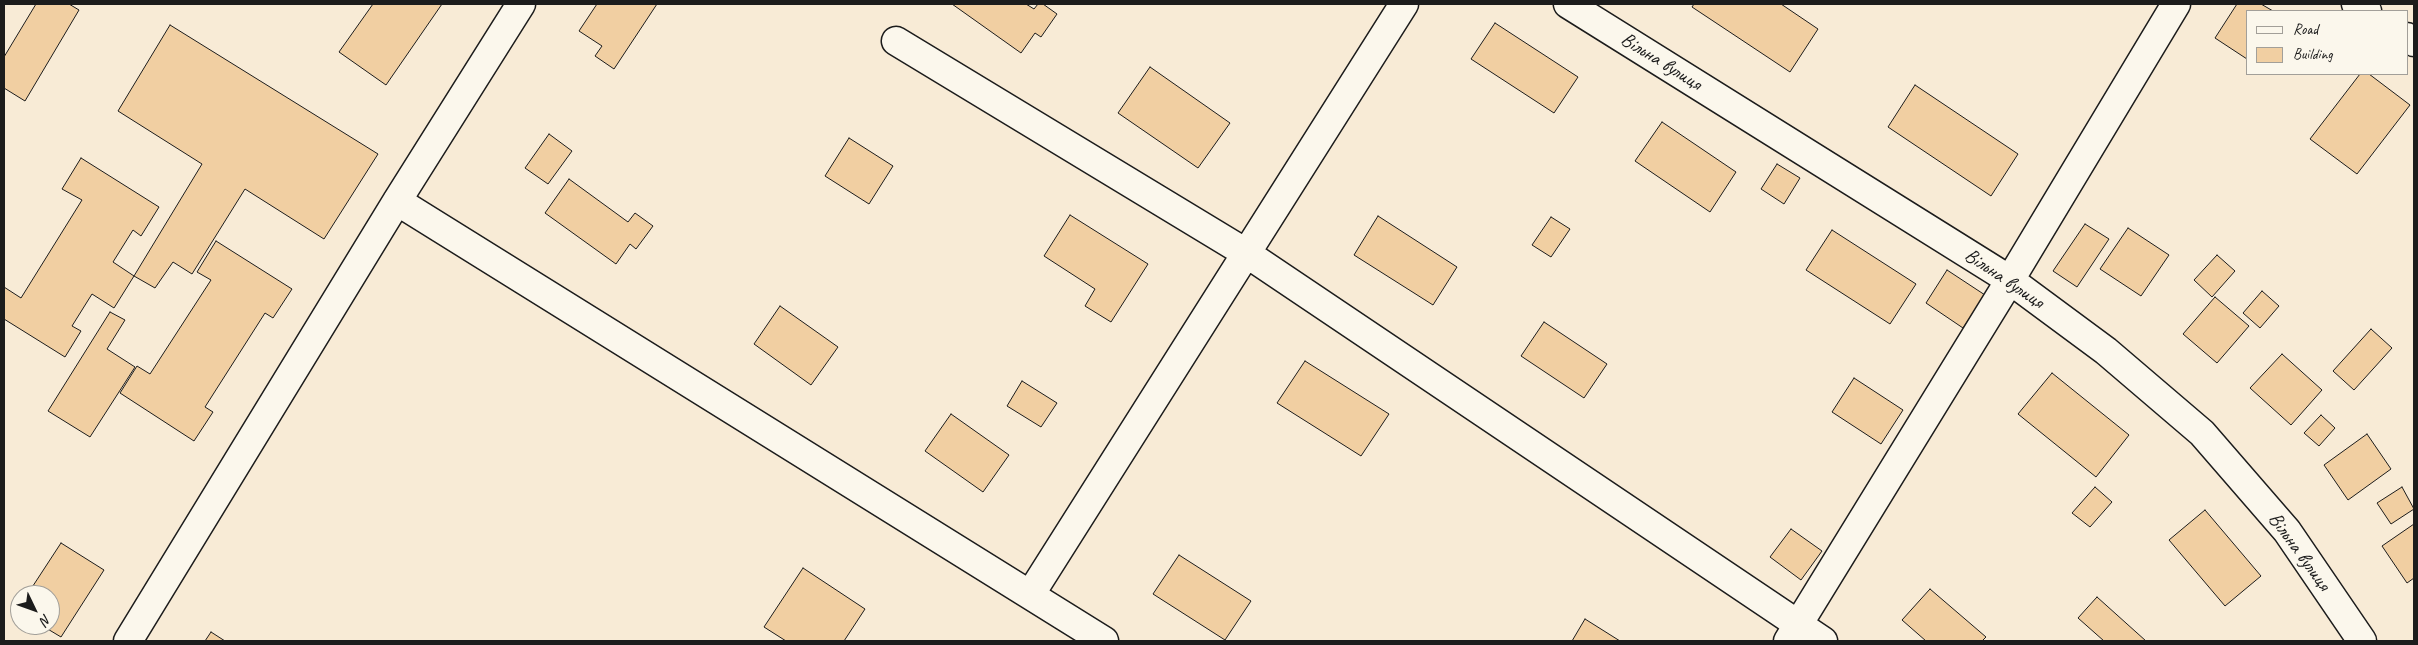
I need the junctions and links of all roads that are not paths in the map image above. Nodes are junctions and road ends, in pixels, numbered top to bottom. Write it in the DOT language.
graph roads {
  1 [pos="521,4"];
  2 [pos="1404,4"];
  3 [pos="1568,4"];
  4 [pos="2176,4"];
  5 [pos="896,41"];
  6 [pos="397,200"];
  7 [pos="1246,253"];
  8 [pos="2010,280"];
  9 [pos="1030,595"];
  10 [pos="1794,632"];
  11 [pos="128,641"];
  12 [pos="1104,641"];
  13 [pos="1824,641"];
  14 [pos="2362,641"];
  1 -- 6 [label="street"];
  2 -- 7 [label="street"];
  3 -- 8 [label="street, Вільна вулиця"];
  4 -- 8 [label="street"];
  5 -- 7 [label="street"];
  6 -- 9 [label="street"];
  6 -- 11 [label="street"];
  7 -- 9 [label="street"];
  7 -- 10 [label="street"];
  8 -- 10 [label="street"];
  8 -- 14 [label="street, Вільна вулиця"];
  9 -- 12 [label="street"];
  10 -- 13 [label="street"];
}
